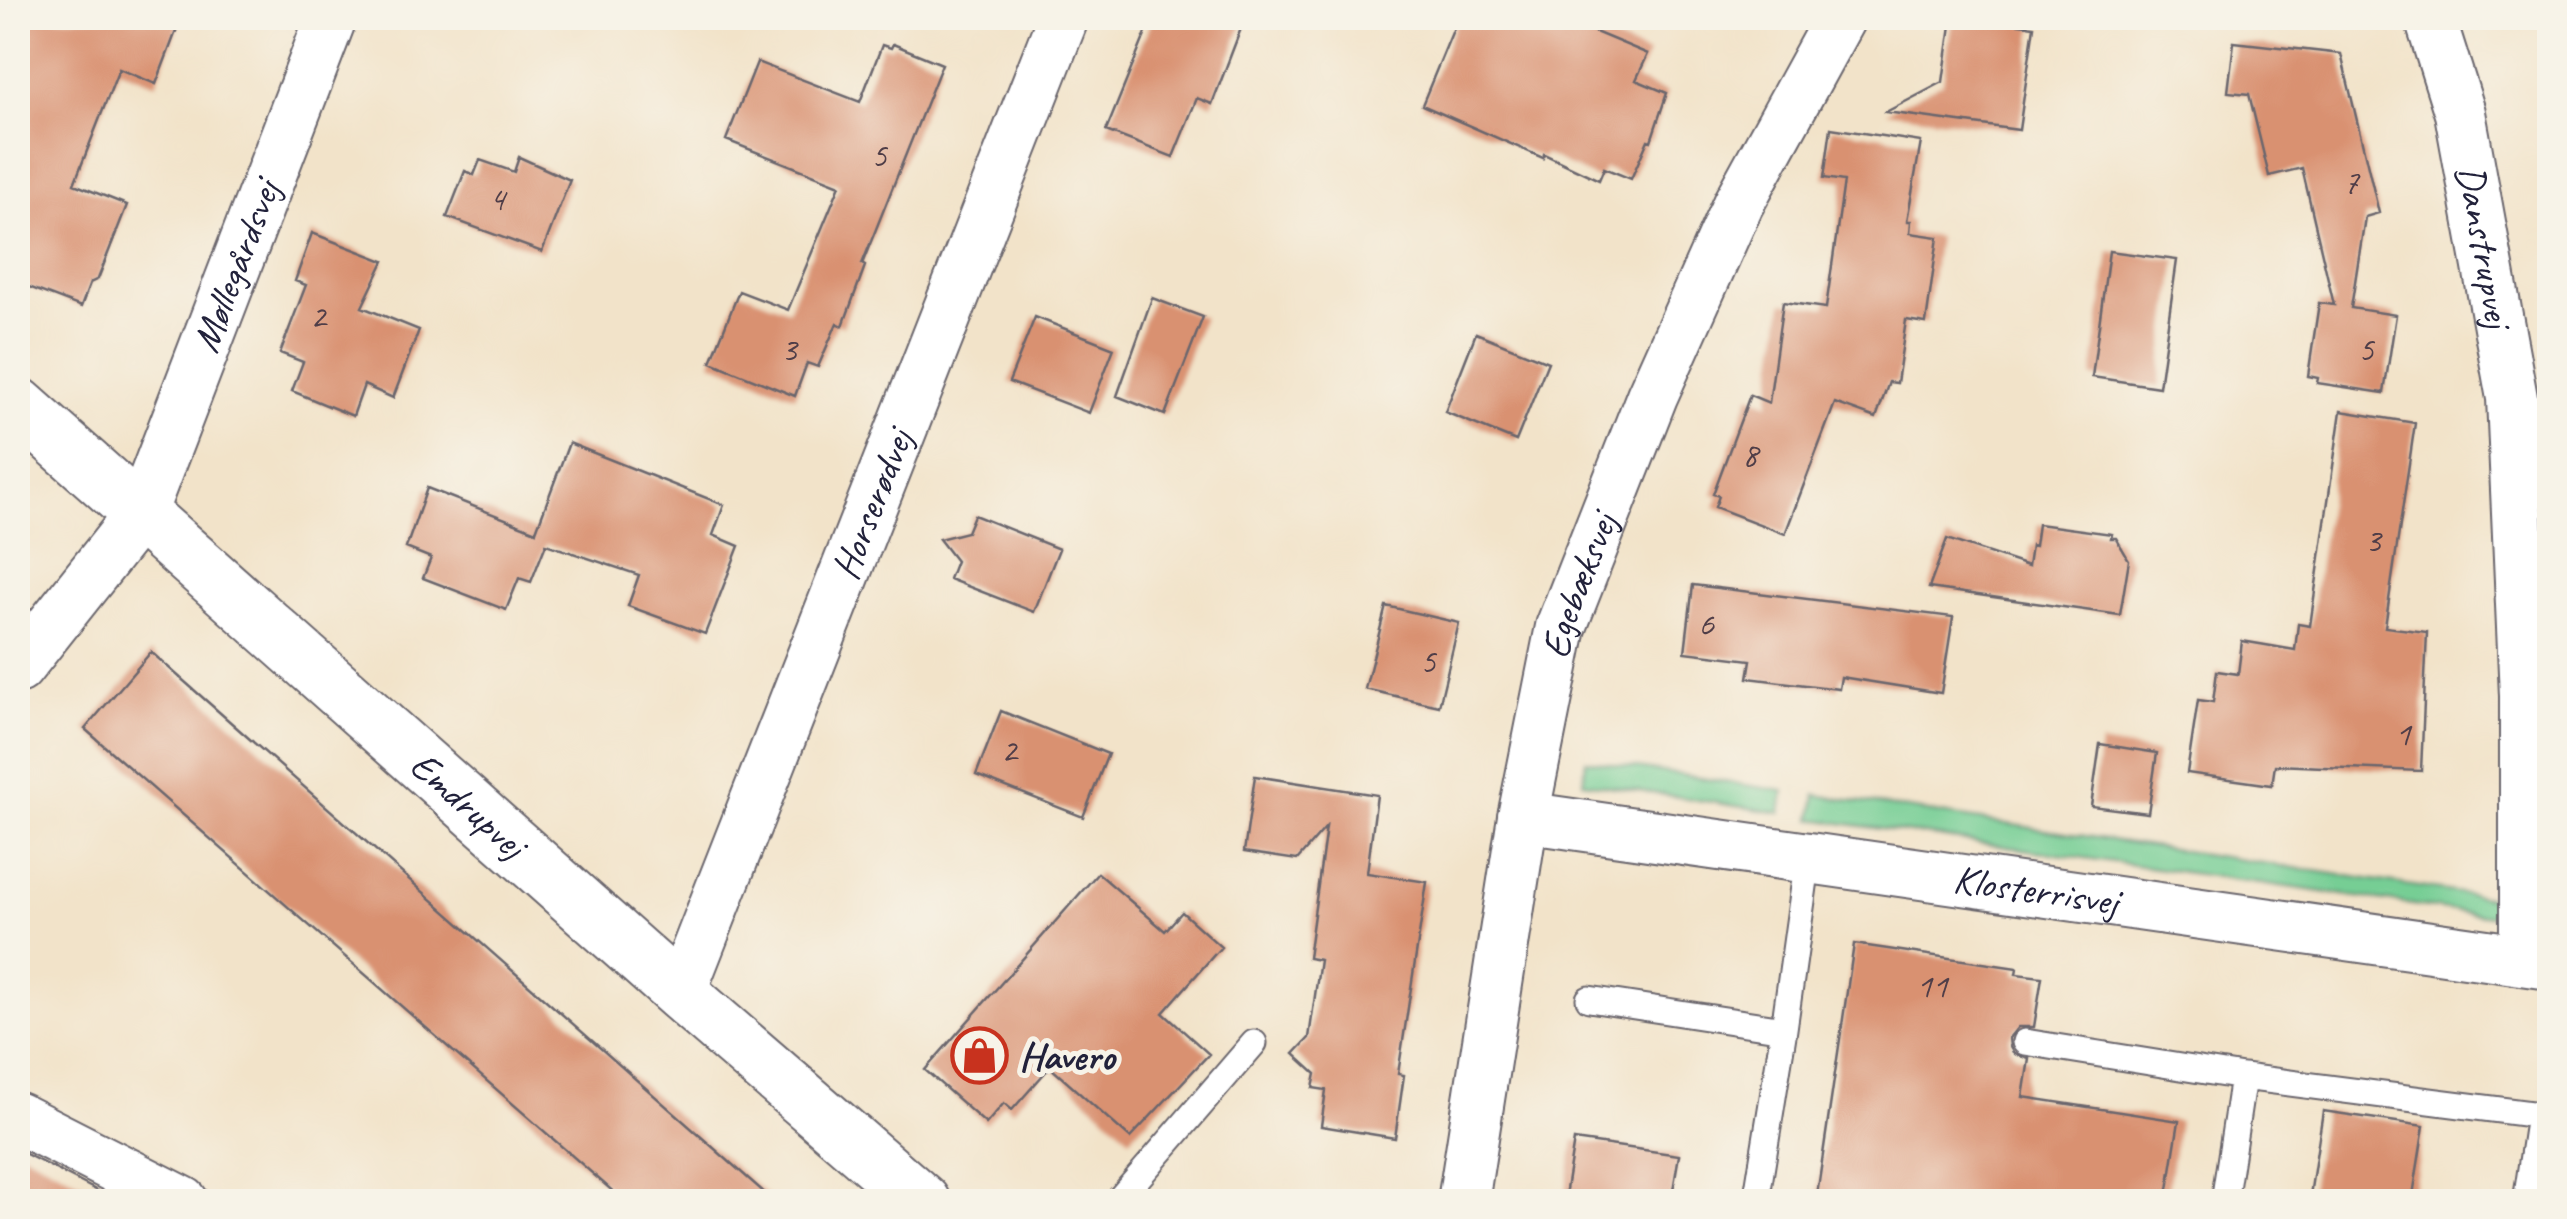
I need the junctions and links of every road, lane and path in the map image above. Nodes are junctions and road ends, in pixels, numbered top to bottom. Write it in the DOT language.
graph roads {
  1 [pos="331,18"];
  2 [pos="1062,18"];
  3 [pos="1840,18"];
  4 [pos="2430,18"];
  5 [pos="18,405"];
  6 [pos="141,513"];
  7 [pos="18,668"];
  8 [pos="1523,817"];
  9 [pos="1808,858"];
  10 [pos="2537,962"];
  11 [pos="680,993"];
  12 [pos="1589,999"];
  13 [pos="1784,1030"];
  14 [pos="2026,1042"];
  15 [pos="1254,1044"];
  16 [pos="2243,1077"];
  17 [pos="18,1118"];
  18 [pos="183,1202"];
  19 [pos="922,1202"];
  20 [pos="1117,1202"];
  21 [pos="1463,1202"];
  22 [pos="1756,1202"];
  23 [pos="2224,1202"];
  24 [pos="2526,1202"];
  1 -- 6 [label="street, Møllegårdsvej"];
  2 -- 11 [label="street, Horserødvej"];
  3 -- 8 [label="street, Egebæksvej"];
  4 -- 10 [label="street, Danstrupvej"];
  5 -- 6 [label="street, Emdrupvej"];
  6 -- 7 [label="street, Møllegårdsvej"];
  6 -- 11 [label="street, Emdrupvej"];
  8 -- 9 [label="street, Klosterrisvej"];
  8 -- 21 [label="street, Egebæksvej"];
  9 -- 10 [label="street, Klosterrisvej"];
  9 -- 13 [label="lane"];
  11 -- 19 [label="street, Emdrupvej"];
  12 -- 13 [label="lane"];
  13 -- 22 [label="lane"];
  14 -- 16 [label="lane"];
  15 -- 20 [label="lane"];
  16 -- 23 [label="lane"];
  16 -- 24 [label="lane"];
  17 -- 18 [label="street"];
}
